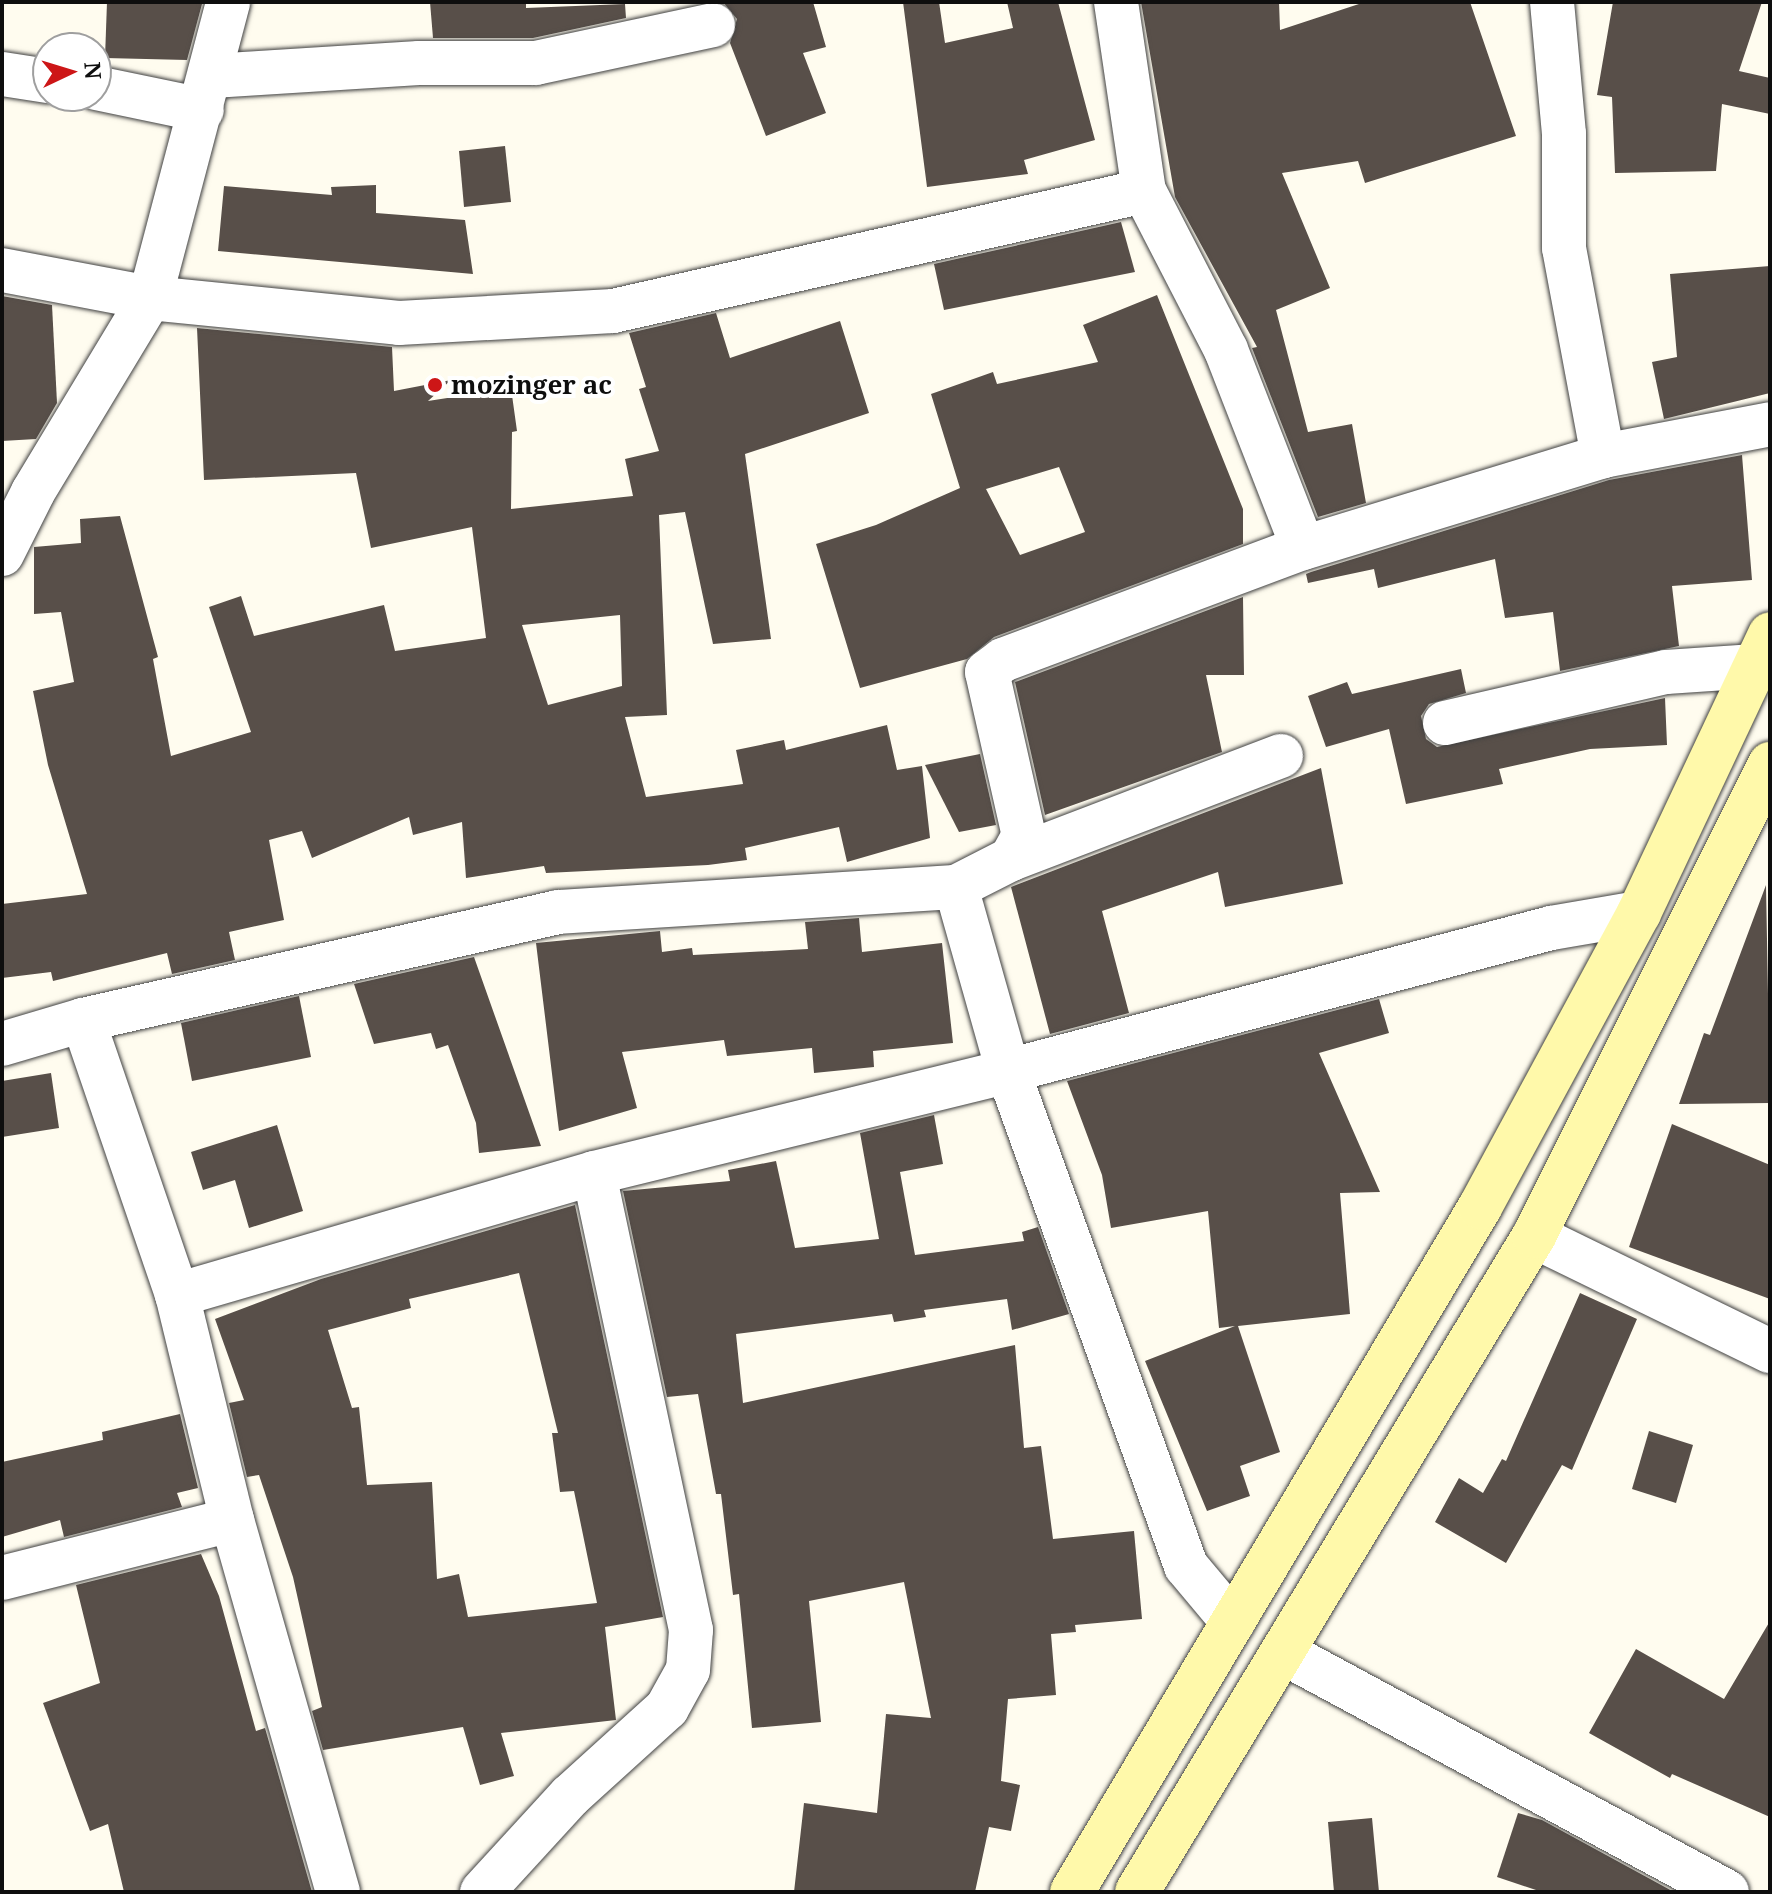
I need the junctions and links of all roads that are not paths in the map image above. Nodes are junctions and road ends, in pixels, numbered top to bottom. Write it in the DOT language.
graph roads {
  1 [pos="228,2"];
  2 [pos="1116,2"];
  3 [pos="1552,2"];
  4 [pos="713,25"];
  5 [pos="2,74"];
  6 [pos="32,79"];
  7 [pos="112,89"];
  8 [pos="207,93"];
  9 [pos="1144,191"];
  10 [pos="2,270"];
  11 [pos="150,298"];
  12 [pos="1770,424"];
  13 [pos="1603,456"];
  14 [pos="1303,548"];
  15 [pos="2,554"];
  16 [pos="1762,650"];
  17 [pos="1445,723"];
  18 [pos="1281,756"];
  19 [pos="1765,787"];
  20 [pos="1011,859"];
  21 [pos="956,887"];
  22 [pos="1639,913"];
  23 [pos="83,1020"];
  24 [pos="2,1044"];
  25 [pos="1008,1071"];
  26 [pos="594,1173"];
  27 [pos="1534,1236"];
  28 [pos="177,1295"];
  29 [pos="1770,1351"];
  30 [pos="232,1520"];
  31 [pos="2,1578"];
  32 [pos="1233,1622"];
  33 [pos="1286,1654"];
  34 [pos="338,1892"];
  35 [pos="482,1892"];
  36 [pos="1072,1892"];
  37 [pos="1137,1892"];
  38 [pos="1727,1892"];
  1 -- 8 [label="street"];
  2 -- 9 [label="street"];
  3 -- 13 [label="street"];
  4 -- 8 [label="street"];
  5 -- 6 [label="street"];
  7 -- 8 [label="street"];
  8 -- 11 [label="street"];
  9 -- 11 [label="street"];
  9 -- 14 [label="street"];
  10 -- 11 [label="street"];
  11 -- 15 [label="street"];
  12 -- 13 [label="street"];
  13 -- 14 [label="street"];
  14 -- 20 [label="street"];
  16 -- 17 [label="street"];
  16 -- 22 [label="main road"];
  18 -- 20 [label="street"];
  19 -- 27 [label="main road"];
  20 -- 21 [label="street"];
  21 -- 23 [label="street"];
  21 -- 25 [label="street"];
  22 -- 25 [label="street"];
  22 -- 32 [label="main road"];
  23 -- 24 [label="street"];
  23 -- 28 [label="street"];
  25 -- 26 [label="street"];
  25 -- 32 [label="street"];
  26 -- 28 [label="street"];
  26 -- 35 [label="street"];
  27 -- 29 [label="street"];
  27 -- 33 [label="main road"];
  28 -- 30 [label="street"];
  30 -- 31 [label="street"];
  30 -- 34 [label="street"];
  32 -- 36 [label="main road"];
  33 -- 37 [label="main road"];
  33 -- 38 [label="street"];
}
